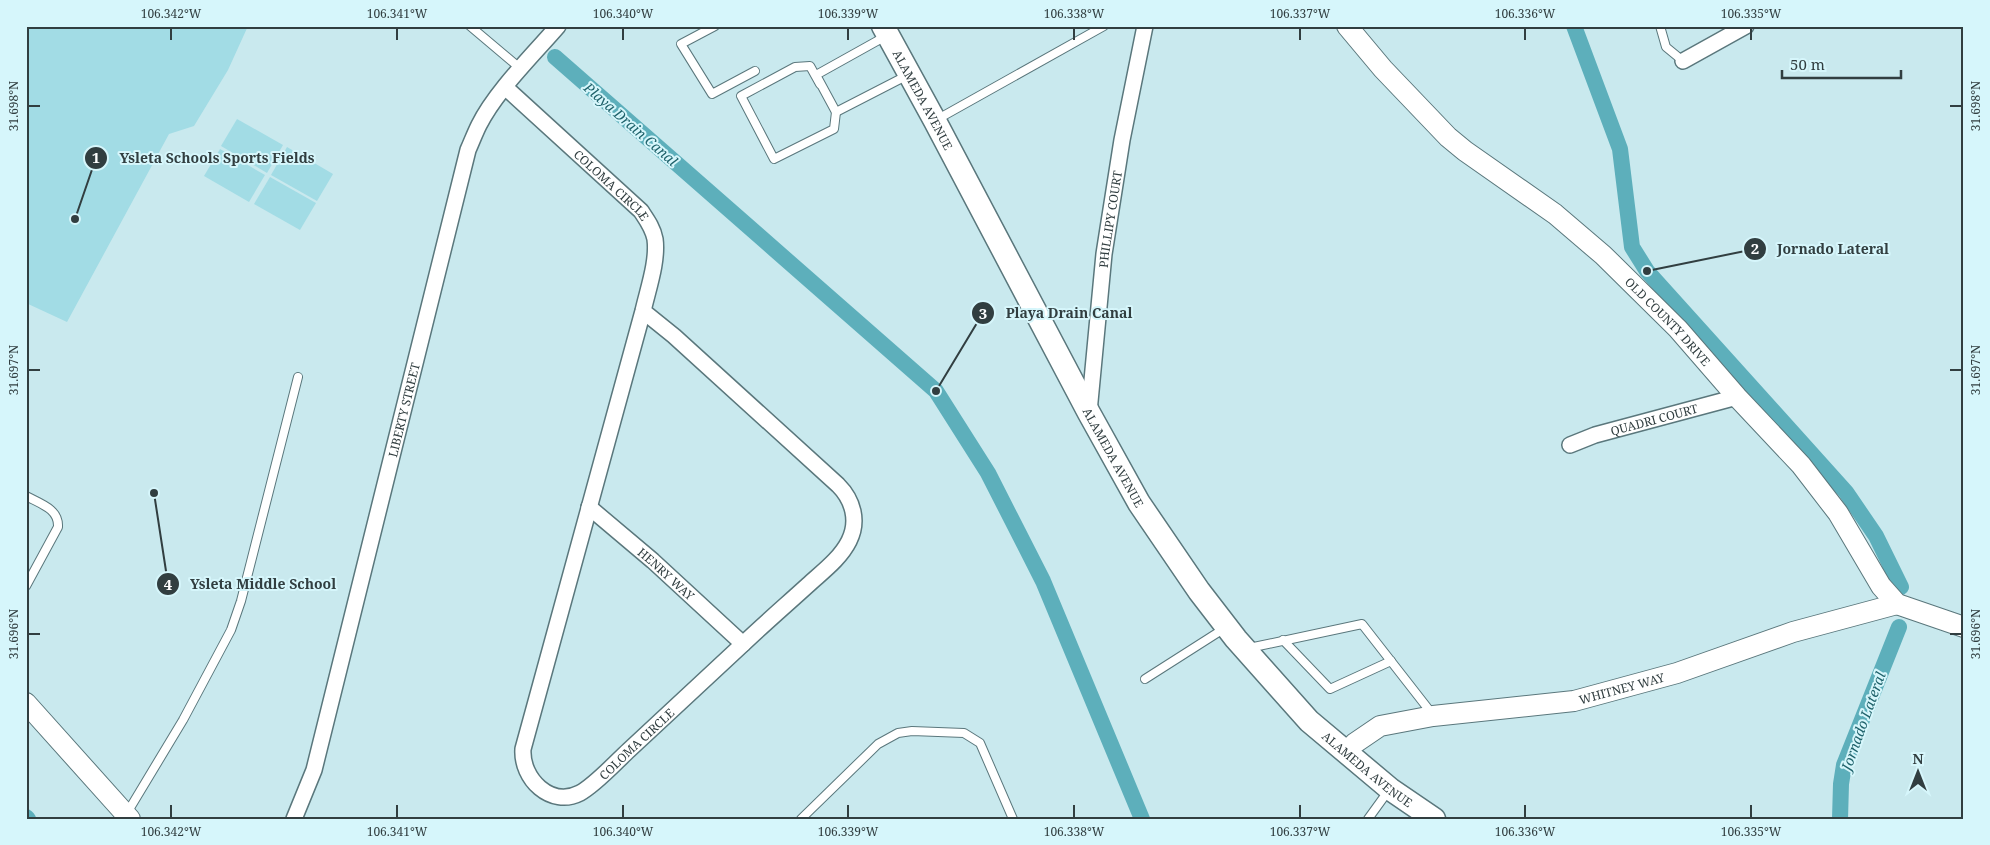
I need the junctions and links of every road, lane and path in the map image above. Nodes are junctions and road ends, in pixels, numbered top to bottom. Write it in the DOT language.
graph roads {
  1 [pos="470,26"];
  2 [pos="558,26"];
  3 [pos="715,26"];
  4 [pos="1104,26"];
  5 [pos="1145,26"];
  6 [pos="1347,26"];
  7 [pos="1660,26"];
  8 [pos="1746,26"];
  9 [pos="885,31"];
  10 [pos="1683,61"];
  11 [pos="520,69"];
  12 [pos="756,71"];
  13 [pos="909,75"];
  14 [pos="820,84"];
  15 [pos="505,87"];
  16 [pos="836,112"];
  17 [pos="935,121"];
  18 [pos="643,311"];
  19 [pos="298,377"];
  20 [pos="1737,397"];
  21 [pos="1089,413"];
  22 [pos="1570,445"];
  23 [pos="26,496"];
  24 [pos="589,507"];
  25 [pos="26,586"];
  26 [pos="1897,604"];
  27 [pos="1227,627"];
  28 [pos="1964,627"];
  29 [pos="1283,640"];
  30 [pos="743,644"];
  31 [pos="1244,649"];
  32 [pos="1391,661"];
  33 [pos="1145,679"];
  34 [pos="26,702"];
  35 [pos="1433,716"];
  36 [pos="1346,752"];
  37 [pos="1390,789"];
  38 [pos="128,817"];
  39 [pos="294,819"];
  40 [pos="801,819"];
  41 [pos="1014,819"];
  42 [pos="1368,819"];
  43 [pos="1434,819"];
  1 -- 11 [label="lane"];
  2 -- 11 [label="street, LIBERTY STREET"];
  3 -- 12 [label="lane"];
  4 -- 17 [label="lane"];
  5 -- 21 [label="street, PHILLIPY COURT"];
  6 -- 20 [label="street, OLD COUNTY DRIVE"];
  7 -- 10 [label="lane"];
  8 -- 10 [label="street"];
  9 -- 13 [label="main road, ALAMEDA AVENUE"];
  9 -- 14 [label="lane"];
  11 -- 15 [label="street, LIBERTY STREET"];
  13 -- 16 [label="lane"];
  13 -- 17 [label="main road, ALAMEDA AVENUE"];
  14 -- 16 [label="lane"];
  14 -- 16 [label="lane"];
  15 -- 18 [label="street, COLOMA CIRCLE"];
  15 -- 39 [label="street, LIBERTY STREET"];
  17 -- 21 [label="main road, ALAMEDA AVENUE"];
  18 -- 24 [label="street, COLOMA CIRCLE"];
  18 -- 30 [label="street, COLOMA CIRCLE"];
  19 -- 38 [label="lane"];
  20 -- 22 [label="street, QUADRI COURT"];
  20 -- 26 [label="street, OLD COUNTY DRIVE"];
  21 -- 27 [label="main road, ALAMEDA AVENUE"];
  23 -- 25 [label="lane"];
  24 -- 30 [label="street, HENRY WAY"];
  24 -- 30 [label="street, COLOMA CIRCLE"];
  26 -- 28 [label="street, OLD COUNTY DRIVE"];
  26 -- 35 [label="street, WHITNEY WAY"];
  27 -- 31 [label="main road, ALAMEDA AVENUE"];
  27 -- 33 [label="lane"];
  29 -- 31 [label="lane"];
  29 -- 32 [label="lane"];
  29 -- 32 [label="lane"];
  31 -- 36 [label="main road, ALAMEDA AVENUE"];
  32 -- 35 [label="lane"];
  34 -- 38 [label="street"];
  35 -- 36 [label="street, WHITNEY WAY"];
  36 -- 37 [label="main road, ALAMEDA AVENUE"];
  37 -- 42 [label="lane"];
  37 -- 43 [label="main road, ALAMEDA AVENUE"];
  40 -- 41 [label="lane"];
}
